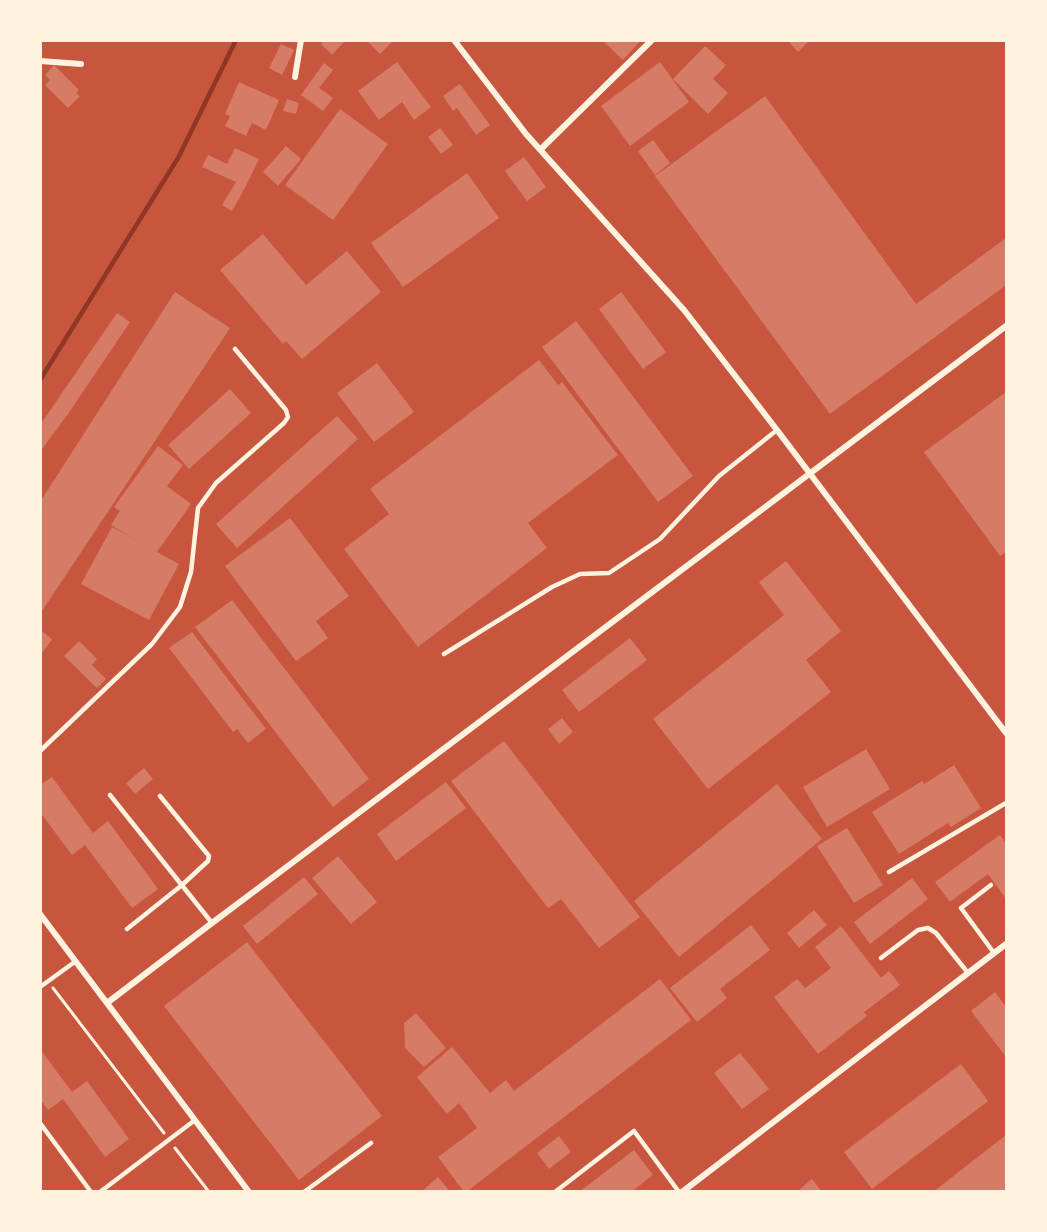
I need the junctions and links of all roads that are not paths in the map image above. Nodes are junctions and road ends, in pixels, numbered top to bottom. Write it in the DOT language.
graph roads {
  1 [pos="301,40"];
  2 [pos="454,40"];
  3 [pos="652,40"];
  4 [pos="40,61"];
  5 [pos="81,64"];
  6 [pos="295,77"];
  7 [pos="541,149"];
  8 [pos="1006,326"];
  9 [pos="235,349"];
  10 [pos="777,430"];
  11 [pos="810,474"];
  12 [pos="444,654"];
  13 [pos="1006,733"];
  14 [pos="40,751"];
  15 [pos="110,795"];
  16 [pos="160,796"];
  17 [pos="1006,803"];
  18 [pos="889,872"];
  19 [pos="182,885"];
  20 [pos="991,885"];
  21 [pos="40,914"];
  22 [pos="212,923"];
  23 [pos="126,928"];
  24 [pos="1006,944"];
  25 [pos="994,953"];
  26 [pos="881,958"];
  27 [pos="76,961"];
  28 [pos="968,973"];
  29 [pos="40,987"];
  30 [pos="107,1003"];
  31 [pos="195,1120"];
  32 [pos="40,1123"];
  33 [pos="371,1143"];
  34 [pos="92,1191"];
  35 [pos="100,1191"];
  36 [pos="249,1191"];
  37 [pos="304,1191"];
  38 [pos="555,1191"];
  39 [pos="681,1191"];
  1 -- 6 [label="street"];
  2 -- 7 [label="street"];
  3 -- 7 [label="street"];
  4 -- 5 [label="street"];
  7 -- 10 [label="street"];
  8 -- 11 [label="street"];
  9 -- 14 [label="lane"];
  10 -- 11 [label="street"];
  10 -- 12 [label="lane"];
  11 -- 13 [label="street"];
  11 -- 22 [label="street"];
  15 -- 19 [label="lane"];
  16 -- 19 [label="lane"];
  17 -- 18 [label="lane"];
  19 -- 22 [label="lane"];
  19 -- 23 [label="lane"];
  20 -- 25 [label="lane"];
  21 -- 27 [label="street"];
  22 -- 30 [label="street"];
  24 -- 25 [label="street"];
  25 -- 28 [label="street"];
  26 -- 28 [label="lane"];
  27 -- 29 [label="lane"];
  27 -- 30 [label="street"];
  28 -- 39 [label="street"];
  30 -- 31 [label="street"];
  31 -- 35 [label="lane"];
  31 -- 36 [label="street"];
  32 -- 34 [label="lane"];
  33 -- 37 [label="lane"];
  38 -- 39 [label="lane"];
}
